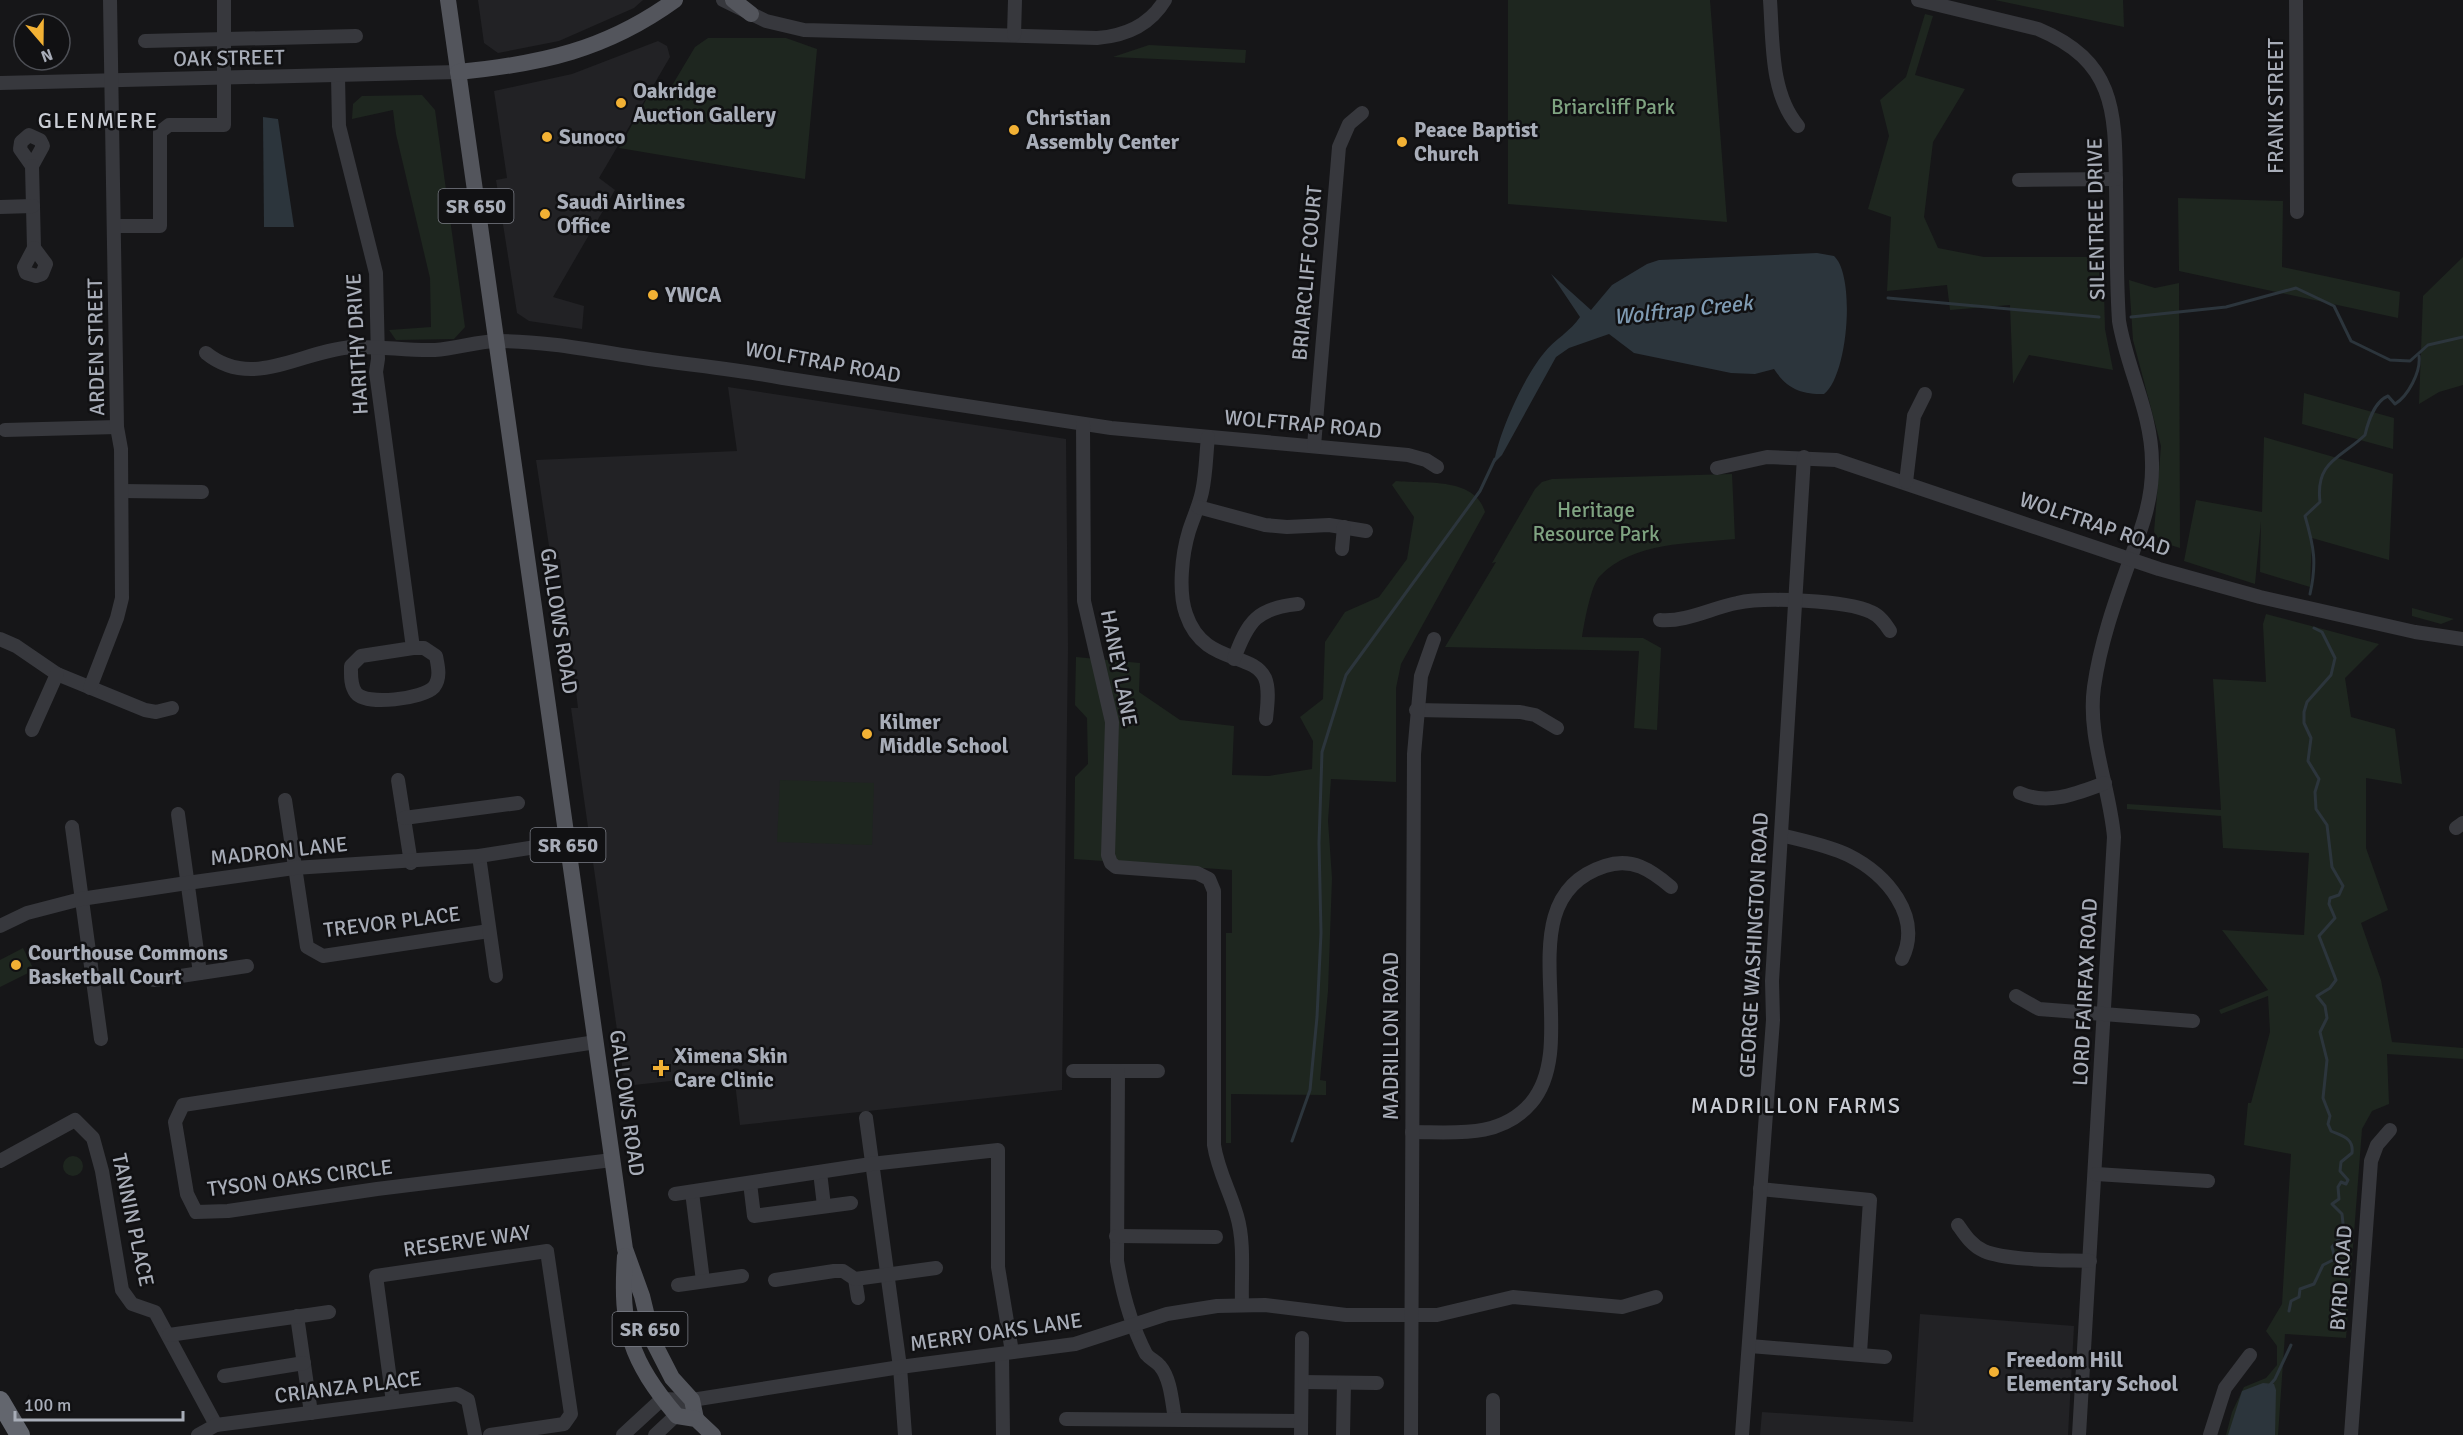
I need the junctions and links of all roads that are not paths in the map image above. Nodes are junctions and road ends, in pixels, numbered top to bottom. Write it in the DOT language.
graph roads {
  1 [pos="110,0"];
  2 [pos="224,0"];
  3 [pos="448,0"];
  4 [pos="675,0"];
  5 [pos="723,0"];
  6 [pos="733,0"];
  7 [pos="1015,0"];
  8 [pos="1165,0"];
  9 [pos="1770,0"];
  10 [pos="1918,0"];
  11 [pos="2296,0"];
  12 [pos="751,14"];
  13 [pos="356,36"];
  14 [pos="1014,36"];
  15 [pos="224,39"];
  16 [pos="145,41"];
  17 [pos="458,72"];
  18 [pos="338,76"];
  19 [pos="224,79"];
  20 [pos="112,81"];
  21 [pos="0,83"];
  22 [pos="1362,113"];
  23 [pos="1798,126"];
  24 [pos="32,166"];
  25 [pos="2116,179"];
  26 [pos="2019,180"];
  27 [pos="33,206"];
  28 [pos="0,207"];
  29 [pos="2297,213"];
  30 [pos="116,226"];
  31 [pos="34,248"];
  32 [pos="495,340"];
  33 [pos="378,346"];
  34 [pos="206,352"];
  35 [pos="1925,394"];
  36 [pos="1083,424"];
  37 [pos="117,427"];
  38 [pos="5,430"];
  39 [pos="1208,437"];
  40 [pos="1314,446"];
  41 [pos="1804,457"];
  42 [pos="1437,467"];
  43 [pos="1717,468"];
  44 [pos="1906,482"];
  45 [pos="122,491"];
  46 [pos="202,492"];
  47 [pos="1198,507"];
  48 [pos="1344,527"];
  49 [pos="1366,531"];
  50 [pos="1342,549"];
  51 [pos="2130,559"];
  52 [pos="1795,601"];
  53 [pos="1298,604"];
  54 [pos="1660,620"];
  55 [pos="1890,631"];
  56 [pos="0,639"];
  57 [pos="1434,639"];
  58 [pos="2463,639"];
  59 [pos="413,648"];
  60 [pos="1234,659"];
  61 [pos="57,674"];
  62 [pos="90,688"];
  63 [pos="172,708"];
  64 [pos="1416,711"];
  65 [pos="1266,719"];
  66 [pos="1557,728"];
  67 [pos="32,730"];
  68 [pos="398,780"];
  69 [pos="2105,783"];
  70 [pos="2020,794"];
  71 [pos="285,800"];
  72 [pos="518,803"];
  73 [pos="178,814"];
  74 [pos="404,819"];
  75 [pos="72,826"];
  76 [pos="1781,835"];
  77 [pos="567,842"];
  78 [pos="479,856"];
  79 [pos="411,863"];
  80 [pos="294,868"];
  81 [pos="187,883"];
  82 [pos="1671,887"];
  83 [pos="81,899"];
  84 [pos="0,926"];
  85 [pos="489,931"];
  86 [pos="1902,959"];
  87 [pos="247,966"];
  88 [pos="200,973"];
  89 [pos="496,976"];
  90 [pos="154,980"];
  91 [pos="2016,996"];
  92 [pos="2105,1015"];
  93 [pos="2193,1021"];
  94 [pos="101,1039"];
  95 [pos="596,1042"];
  96 [pos="1073,1071"];
  97 [pos="1118,1071"];
  98 [pos="1158,1071"];
  99 [pos="866,1118"];
  100 [pos="2390,1130"];
  101 [pos="1412,1132"];
  102 [pos="612,1160"];
  103 [pos="0,1161"];
  104 [pos="872,1164"];
  105 [pos="820,1172"];
  106 [pos="2096,1174"];
  107 [pos="2208,1181"];
  108 [pos="750,1183"];
  109 [pos="1760,1189"];
  110 [pos="692,1192"];
  111 [pos="675,1194"];
  112 [pos="851,1203"];
  113 [pos="824,1206"];
  114 [pos="1958,1225"];
  115 [pos="1116,1236"];
  116 [pos="1216,1237"];
  117 [pos="625,1249"];
  118 [pos="2090,1261"];
  119 [pos="936,1268"];
  120 [pos="888,1274"];
  121 [pos="742,1276"];
  122 [pos="855,1279"];
  123 [pos="774,1280"];
  124 [pos="703,1281"];
  125 [pos="678,1285"];
  126 [pos="1656,1297"];
  127 [pos="858,1298"];
  128 [pos="1242,1305"];
  129 [pos="329,1312"];
  130 [pos="1411,1315"];
  131 [pos="297,1316"];
  132 [pos="1136,1324"];
  133 [pos="169,1335"];
  134 [pos="1302,1338"];
  135 [pos="1750,1346"];
  136 [pos="1007,1353"];
  137 [pos="1860,1353"];
  138 [pos="2250,1355"];
  139 [pos="1886,1357"];
  140 [pos="304,1363"];
  141 [pos="900,1367"];
  142 [pos="224,1376"];
  143 [pos="1302,1382"];
  144 [pos="1344,1383"];
  145 [pos="1377,1383"];
  146 [pos="662,1399"];
  147 [pos="692,1400"];
  148 [pos="1493,1400"];
  149 [pos="0,1401"];
  150 [pos="393,1402"];
  151 [pos="310,1413"];
  152 [pos="676,1416"];
  153 [pos="696,1419"];
  154 [pos="1066,1419"];
  155 [pos="1175,1419"];
  156 [pos="216,1425"];
  157 [pos="1301,1428"];
  158 [pos="20,1435"];
  159 [pos="198,1435"];
  160 [pos="475,1435"];
  161 [pos="490,1435"];
  162 [pos="623,1435"];
  163 [pos="655,1435"];
  164 [pos="713,1435"];
  165 [pos="905,1435"];
  166 [pos="1003,1435"];
  167 [pos="1343,1435"];
  168 [pos="1411,1435"];
  169 [pos="1492,1435"];
  170 [pos="1742,1435"];
  171 [pos="2079,1435"];
  172 [pos="2210,1435"];
  173 [pos="2351,1435"];
  1 -- 20 [label="street, ARDEN STREET"];
  2 -- 15 [label="street"];
  3 -- 17 [label="main road, GALLOWS ROAD / SR 650"];
  4 -- 17 [label="main road"];
  5 -- 12 [label="street"];
  6 -- 12 [label="main road"];
  7 -- 14 [label="street"];
  8 -- 14 [label="street"];
  9 -- 23 [label="street"];
  10 -- 25 [label="street, SILENTREE DRIVE"];
  11 -- 29 [label="street, FRANK STREET"];
  12 -- 14 [label="street"];
  13 -- 15 [label="street"];
  15 -- 16 [label="street"];
  15 -- 19 [label="street"];
  17 -- 18 [label="street, OAK STREET"];
  17 -- 32 [label="main road, GALLOWS ROAD / SR 650"];
  18 -- 19 [label="street, OAK STREET"];
  18 -- 33 [label="street, HARITHY DRIVE"];
  19 -- 20 [label="street, OAK STREET"];
  19 -- 30 [label="street"];
  20 -- 21 [label="street, OAK STREET"];
  20 -- 30 [label="street, ARDEN STREET"];
  22 -- 40 [label="street, BRIARCLIFF COURT"];
  24 -- 27 [label="street"];
  25 -- 26 [label="street"];
  25 -- 51 [label="street, SILENTREE DRIVE"];
  27 -- 28 [label="street"];
  27 -- 31 [label="street"];
  30 -- 37 [label="street, ARDEN STREET"];
  32 -- 33 [label="street, WOLFTRAP ROAD"];
  32 -- 36 [label="street, WOLFTRAP ROAD"];
  32 -- 77 [label="main road, GALLOWS ROAD / SR 650"];
  33 -- 34 [label="street, WOLFTRAP ROAD"];
  33 -- 59 [label="street, HARITHY DRIVE"];
  35 -- 44 [label="street"];
  36 -- 39 [label="street, WOLFTRAP ROAD"];
  36 -- 128 [label="street, HANEY LANE"];
  37 -- 38 [label="street"];
  37 -- 45 [label="street, ARDEN STREET"];
  39 -- 40 [label="street, WOLFTRAP ROAD"];
  39 -- 47 [label="street"];
  40 -- 42 [label="street, WOLFTRAP ROAD"];
  41 -- 43 [label="street, WOLFTRAP ROAD"];
  41 -- 44 [label="street, WOLFTRAP ROAD"];
  41 -- 52 [label="street, GEORGE WASHINGTON ROAD"];
  44 -- 51 [label="street, WOLFTRAP ROAD"];
  45 -- 46 [label="street"];
  45 -- 62 [label="street, ARDEN STREET"];
  47 -- 48 [label="street"];
  47 -- 60 [label="street"];
  48 -- 49 [label="street"];
  48 -- 50 [label="street"];
  51 -- 58 [label="street, WOLFTRAP ROAD"];
  51 -- 69 [label="street, LORD FAIRFAX ROAD"];
  52 -- 54 [label="street"];
  52 -- 55 [label="street"];
  52 -- 76 [label="street, GEORGE WASHINGTON ROAD"];
  53 -- 60 [label="street"];
  56 -- 61 [label="street"];
  57 -- 64 [label="street, MADRILLON ROAD"];
  59 -- 59 [label="street"];
  60 -- 65 [label="street"];
  61 -- 62 [label="street"];
  61 -- 67 [label="street"];
  62 -- 63 [label="street"];
  64 -- 66 [label="street"];
  64 -- 101 [label="street, MADRILLON ROAD"];
  68 -- 74 [label="street"];
  69 -- 70 [label="street"];
  69 -- 92 [label="street, LORD FAIRFAX ROAD"];
  71 -- 80 [label="street, TREVOR PLACE"];
  72 -- 74 [label="street"];
  73 -- 81 [label="street"];
  74 -- 79 [label="street"];
  75 -- 83 [label="street"];
  76 -- 86 [label="street"];
  76 -- 109 [label="street, GEORGE WASHINGTON ROAD"];
  77 -- 78 [label="street, MADRON LANE"];
  77 -- 95 [label="main road, GALLOWS ROAD / SR 650"];
  78 -- 79 [label="street, MADRON LANE"];
  78 -- 85 [label="street"];
  79 -- 80 [label="street, MADRON LANE"];
  80 -- 81 [label="street, MADRON LANE"];
  80 -- 85 [label="street, TREVOR PLACE"];
  81 -- 83 [label="street, MADRON LANE"];
  81 -- 88 [label="street"];
  82 -- 101 [label="street"];
  83 -- 84 [label="street, MADRON LANE"];
  83 -- 94 [label="street"];
  85 -- 89 [label="street"];
  87 -- 88 [label="street"];
  88 -- 90 [label="street"];
  91 -- 92 [label="street"];
  92 -- 93 [label="street"];
  92 -- 106 [label="street, LORD FAIRFAX ROAD"];
  95 -- 102 [label="main road, GALLOWS ROAD / SR 650"];
  95 -- 102 [label="street, TYSON OAKS CIRCLE"];
  96 -- 97 [label="street"];
  97 -- 98 [label="street"];
  97 -- 115 [label="street"];
  99 -- 104 [label="street"];
  100 -- 173 [label="street, BYRD ROAD"];
  101 -- 130 [label="street, MADRILLON ROAD"];
  102 -- 117 [label="main road, GALLOWS ROAD / SR 650"];
  103 -- 133 [label="street, TANNIN PLACE"];
  104 -- 105 [label="street"];
  104 -- 120 [label="street"];
  104 -- 136 [label="street"];
  105 -- 108 [label="street"];
  105 -- 113 [label="street"];
  106 -- 107 [label="street"];
  106 -- 118 [label="street, LORD FAIRFAX ROAD"];
  108 -- 110 [label="street"];
  108 -- 113 [label="street"];
  109 -- 135 [label="street, GEORGE WASHINGTON ROAD"];
  109 -- 137 [label="street"];
  110 -- 111 [label="street"];
  110 -- 124 [label="street"];
  112 -- 113 [label="street"];
  114 -- 118 [label="street"];
  115 -- 116 [label="street"];
  115 -- 132 [label="street"];
  117 -- 146 [label="main road, GALLOWS ROAD / SR 650"];
  117 -- 147 [label="main road, GALLOWS ROAD / SR 650"];
  118 -- 171 [label="street, LORD FAIRFAX ROAD"];
  119 -- 120 [label="street"];
  120 -- 122 [label="street"];
  120 -- 141 [label="street"];
  121 -- 124 [label="street"];
  122 -- 123 [label="street"];
  122 -- 127 [label="street"];
  124 -- 125 [label="street"];
  126 -- 130 [label="street, MERRY OAKS LANE"];
  128 -- 130 [label="street, MERRY OAKS LANE"];
  128 -- 132 [label="street, MERRY OAKS LANE"];
  129 -- 131 [label="street"];
  130 -- 168 [label="street, MADRILLON ROAD"];
  131 -- 133 [label="street"];
  131 -- 140 [label="street"];
  132 -- 136 [label="street, MERRY OAKS LANE"];
  132 -- 155 [label="street"];
  133 -- 156 [label="street, TANNIN PLACE"];
  134 -- 143 [label="street"];
  135 -- 137 [label="street"];
  135 -- 170 [label="street, GEORGE WASHINGTON ROAD"];
  136 -- 141 [label="street, MERRY OAKS LANE"];
  136 -- 166 [label="street"];
  137 -- 139 [label="street"];
  138 -- 172 [label="street"];
  140 -- 142 [label="street"];
  140 -- 151 [label="street"];
  141 -- 147 [label="street, MERRY OAKS LANE"];
  141 -- 165 [label="street"];
  143 -- 144 [label="street"];
  143 -- 157 [label="street"];
  144 -- 145 [label="street"];
  144 -- 167 [label="street"];
  146 -- 147 [label="street, MERRY OAKS LANE"];
  146 -- 152 [label="main road, GALLOWS ROAD / SR 650"];
  146 -- 162 [label="street"];
  147 -- 152 [label="street"];
  147 -- 153 [label="main road"];
  148 -- 169 [label="street"];
  149 -- 158 [label="highway"];
  150 -- 151 [label="street, CRIANZA PLACE"];
  150 -- 160 [label="street, CRIANZA PLACE"];
  150 -- 161 [label="street, RESERVE WAY"];
  151 -- 156 [label="street, CRIANZA PLACE"];
  152 -- 153 [label="main road"];
  152 -- 163 [label="street"];
  153 -- 164 [label="main road"];
  154 -- 155 [label="street"];
  155 -- 157 [label="street"];
  156 -- 159 [label="street, CRIANZA PLACE"];
}
